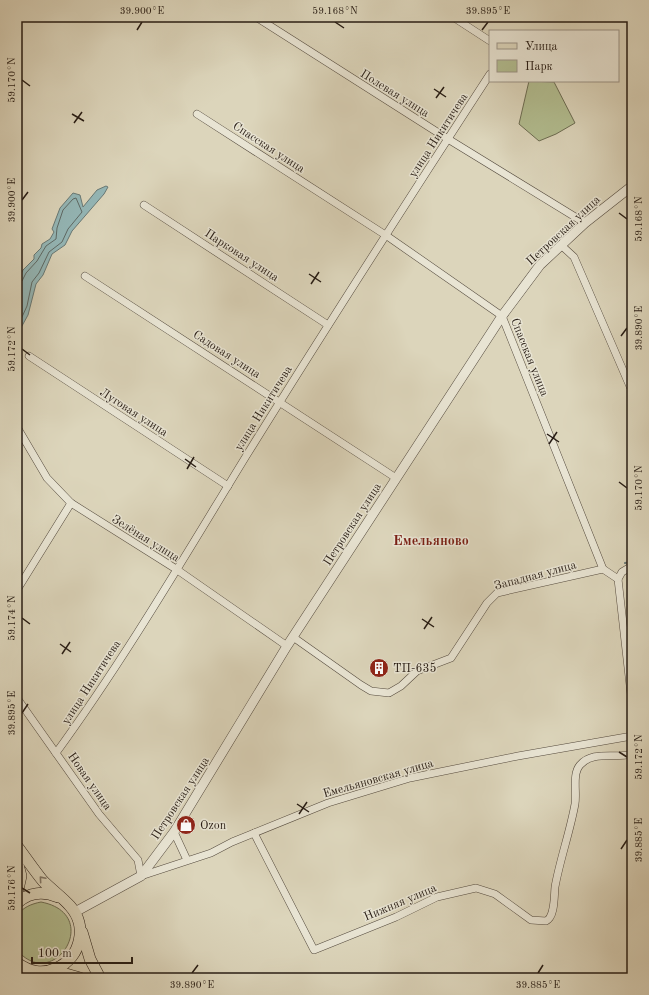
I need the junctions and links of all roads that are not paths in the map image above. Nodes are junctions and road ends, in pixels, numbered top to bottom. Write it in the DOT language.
graph roads {
  1 [pos="256,17"];
  2 [pos="453,17"];
  3 [pos="489,40"];
  4 [pos="489,76"];
  5 [pos="197,114"];
  6 [pos="448,139"];
  7 [pos="632,186"];
  8 [pos="144,205"];
  9 [pos="585,223"];
  10 [pos="387,236"];
  11 [pos="562,246"];
  12 [pos="85,276"];
  13 [pos="502,316"];
  14 [pos="328,325"];
  15 [pos="29,356"];
  16 [pos="632,391"];
  17 [pos="280,401"];
  18 [pos="17,426"];
  19 [pos="396,478"];
  20 [pos="228,486"];
  21 [pos="71,503"];
  22 [pos="632,566"];
  23 [pos="176,569"];
  24 [pos="603,569"];
  25 [pos="618,579"];
  26 [pos="17,590"];
  27 [pos="293,637"];
  28 [pos="287,646"];
  29 [pos="17,698"];
  30 [pos="632,703"];
  31 [pos="632,736"];
  32 [pos="56,753"];
  33 [pos="632,754"];
  34 [pos="174,832"];
  35 [pos="254,833"];
  36 [pos="17,846"];
  37 [pos="187,860"];
  38 [pos="17,861"];
  39 [pos="141,876"];
  40 [pos="17,894"];
  41 [pos="17,902"];
  42 [pos="75,913"];
  43 [pos="17,963"];
  44 [pos="44,972"];
  45 [pos="80,978"];
  46 [pos="100,978"];
  1 -- 6 [label="street, Полевая улица"];
  2 -- 3 [label="street"];
  4 -- 6 [label="street, улица Никитичева"];
  5 -- 10 [label="street, Спасская улица"];
  6 -- 9 [label="street, Полевая улица"];
  6 -- 10 [label="street, улица Никитичева"];
  7 -- 9 [label="street, Петровская улица"];
  8 -- 14 [label="street, Парковая улица"];
  9 -- 11 [label="street, Петровская улица"];
  10 -- 13 [label="street, Спасская улица"];
  10 -- 14 [label="street, улица Никитичева"];
  11 -- 13 [label="street, Петровская улица"];
  11 -- 16 [label="street"];
  12 -- 17 [label="street, Садовая улица"];
  13 -- 19 [label="street, Петровская улица"];
  13 -- 24 [label="street, Спасская улица"];
  14 -- 17 [label="street, улица Никитичева"];
  15 -- 20 [label="street, Луговая улица"];
  17 -- 19 [label="street, Садовая улица"];
  17 -- 20 [label="street, улица Никитичева"];
  18 -- 21 [label="street, Зелёная улица"];
  19 -- 27 [label="street, Петровская улица"];
  20 -- 23 [label="street, улица Никитичева"];
  21 -- 23 [label="street, Зелёная улица"];
  21 -- 26 [label="street"];
  22 -- 25 [label="street"];
  23 -- 28 [label="street, Зелёная улица"];
  23 -- 32 [label="street, улица Никитичева"];
  24 -- 25 [label="street"];
  24 -- 27 [label="street, Западная улица"];
  25 -- 30 [label="street"];
  27 -- 28 [label="street, Петровская улица"];
  28 -- 34 [label="street, Петровская улица"];
  29 -- 32 [label="street, Новая улица"];
  31 -- 35 [label="street, Емельяновская улица"];
  32 -- 39 [label="street, Новая улица"];
  33 -- 35 [label="street, Нижняя улица"];
  34 -- 37 [label="street"];
  34 -- 39 [label="street, Петровская улица"];
  35 -- 37 [label="street, Емельяновская улица"];
  42 -- 36 [label="main road, one-way"];
  37 -- 39 [label="street, Емельяновская улица"];
  38 -- 40 [label="main road"];
  39 -- 42 [label="street, Петровская улица"];
  41 -- 42 [label="main road"];
  42 -- 44 [label="main road"];
  42 -- 46 [label="main road"];
  43 -- 44 [label="main road"];
  44 -- 45 [label="main road"];
}
